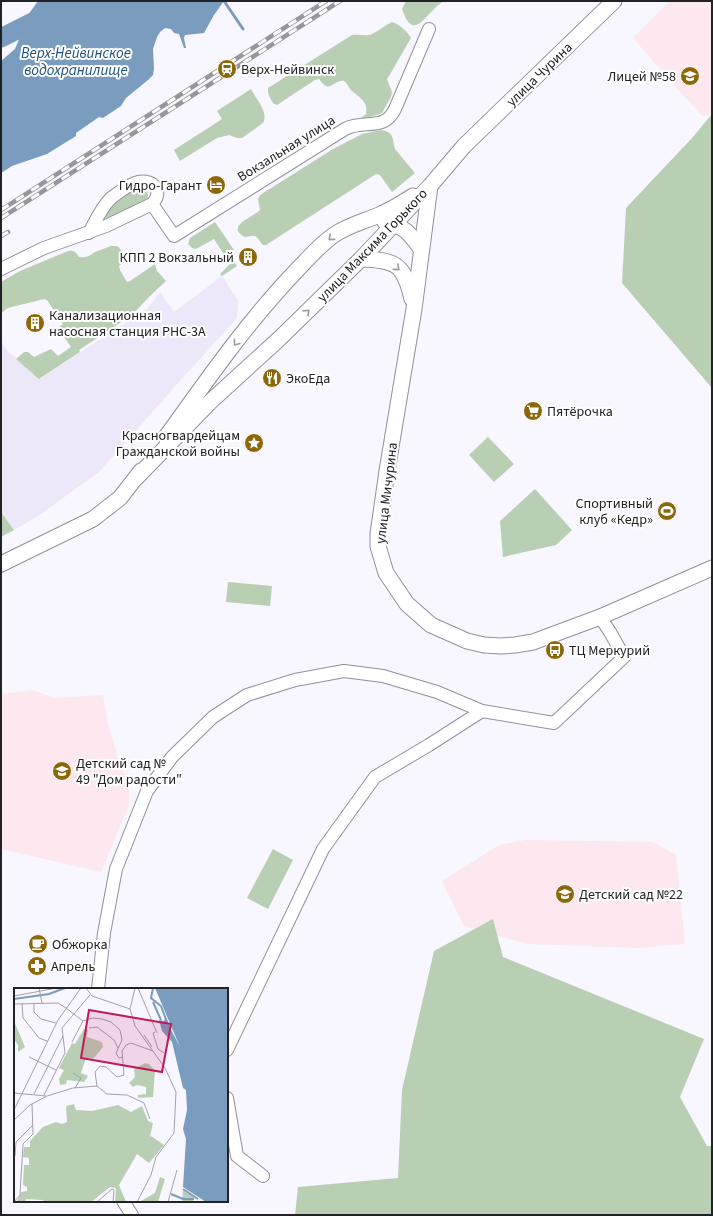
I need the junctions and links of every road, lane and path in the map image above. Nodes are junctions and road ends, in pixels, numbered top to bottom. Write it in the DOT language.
graph roads {
  1 [pos="614,1"];
  2 [pos="429,29"];
  3 [pos="430,186"];
  4 [pos="152,204"];
  5 [pos="364,221"];
  6 [pos="394,224"];
  7 [pos="89,232"];
  8 [pos="421,249"];
  9 [pos="361,259"];
  10 [pos="1,269"];
  11 [pos="414,309"];
  12 [pos="201,388"];
  13 [pos="210,402"];
  14 [pos="136,478"];
  15 [pos="1,564"];
  16 [pos="712,568"];
  17 [pos="600,617"];
  18 [pos="482,711"];
  19 [pos="98,988"];
  20 [pos="228,1048"];
  21 [pos="228,1104"];
  22 [pos="263,1176"];
  23 [pos="124,1202"];
  24 [pos="132,1215"];
  1 -- 3 [label="street, улица Чурина"];
  2 -- 4 [label="street, Вокзальная улица"];
  3 -- 5 [label="street, улица Максима Горького"];
  3 -- 6 [label="street, улица Максима Горького"];
  3 -- 8 [label="street, улица Мичурина"];
  4 -- 7 [label="street"];
  4 -- 7 [label="street"];
  5 -- 6 [label="street"];
  5 -- 12 [label="street, улица Максима Горького, one-way"];
  6 -- 8 [label="street"];
  6 -- 9 [label="street, улица Максима Горького"];
  7 -- 10 [label="street"];
  8 -- 11 [label="street, улица Мичурина"];
  9 -- 11 [label="street, one-way"];
  13 -- 9 [label="street, улица Максима Горького, one-way"];
  11 -- 17 [label="street, улица Мичурина"];
  12 -- 13 [label="street"];
  12 -- 14 [label="street, улица Максима Горького"];
  13 -- 14 [label="street, улица Максима Горького"];
  14 -- 15 [label="street, улица Максима Горького"];
  16 -- 17 [label="street, улица Мичурина"];
  17 -- 18 [label="street"];
  18 -- 19 [label="street"];
  18 -- 20 [label="street"];
  21 -- 22 [label="street"];
  23 -- 24 [label="street"];
}
